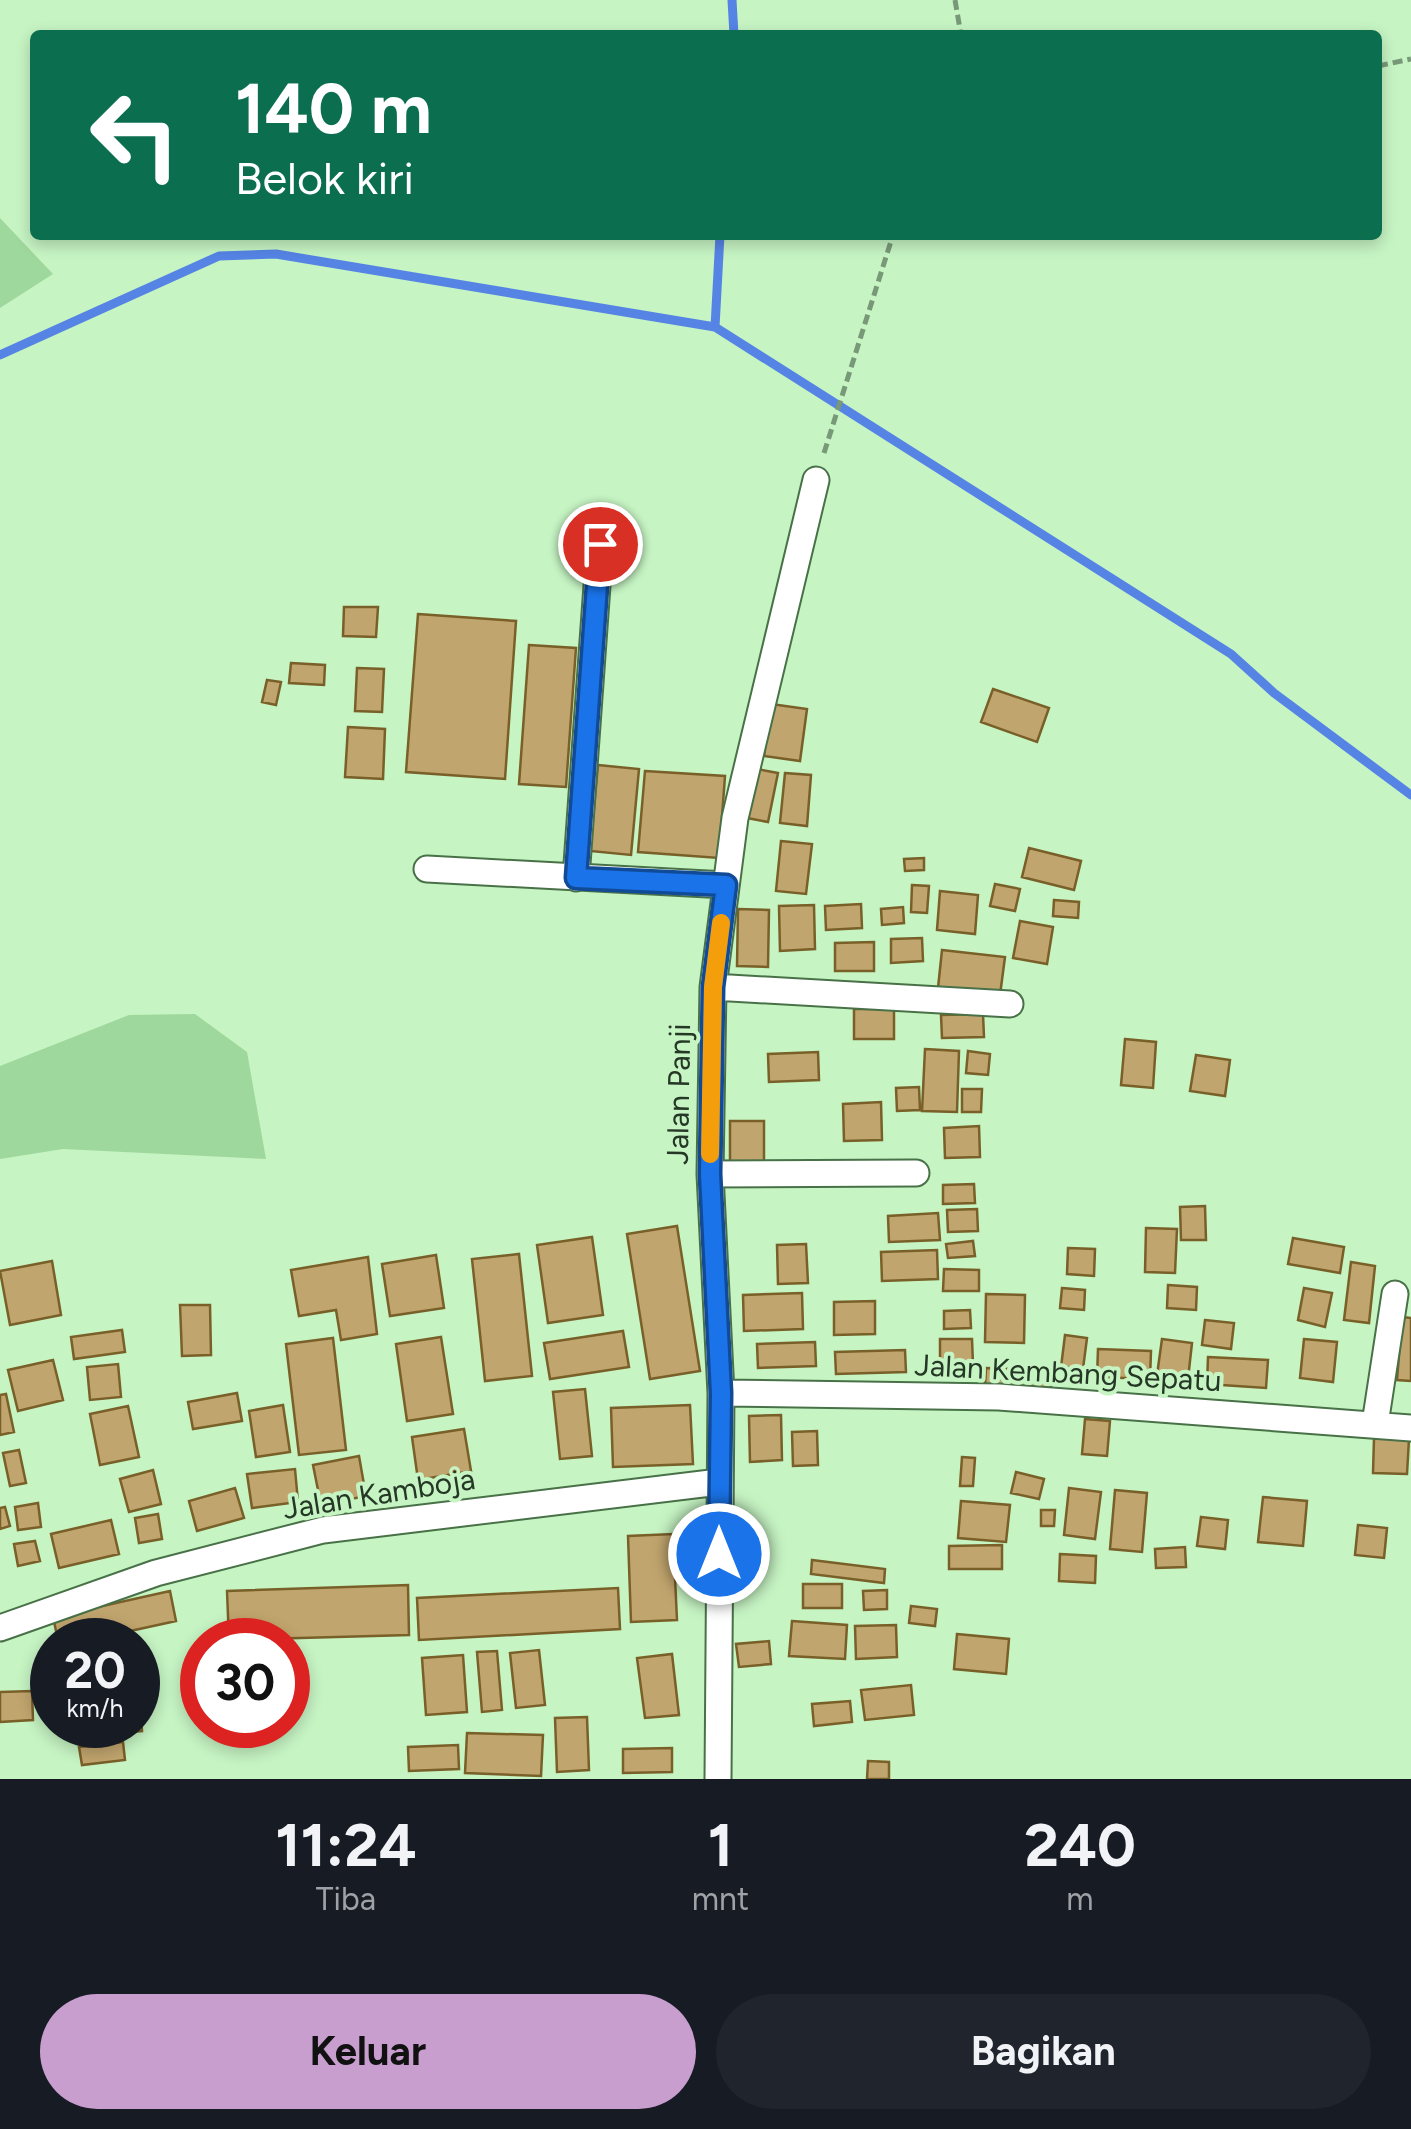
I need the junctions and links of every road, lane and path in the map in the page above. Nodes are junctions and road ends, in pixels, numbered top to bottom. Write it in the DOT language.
graph roads {
  1 [pos="955,0"];
  2 [pos="960,30"];
  3 [pos="1411,59"];
  4 [pos="1382,65"];
  5 [pos="891,240"];
  6 [pos="816,480"];
  7 [pos="600,544"];
  8 [pos="427,869"];
  9 [pos="576,878"];
  10 [pos="726,885"];
  11 [pos="713,987"];
  12 [pos="1010,1004"];
  13 [pos="916,1172"];
  14 [pos="710,1174"];
  15 [pos="1395,1294"];
  16 [pos="721,1393"];
  17 [pos="1375,1424"];
  18 [pos="1411,1428"];
  19 [pos="719,1482"];
  20 [pos="0,1628"];
  21 [pos="718,1779"];
  1 -- 2 [label="path"];
  3 -- 4 [label="path"];
  5 -- 6 [label="path"];
  6 -- 10 [label="street, Jalan Panji"];
  7 -- 9 [label="street"];
  8 -- 9 [label="street"];
  9 -- 10 [label="street"];
  10 -- 11 [label="street, Jalan Panji"];
  11 -- 12 [label="street"];
  11 -- 14 [label="street, Jalan Panji"];
  13 -- 14 [label="street"];
  14 -- 16 [label="street, Jalan Panji"];
  15 -- 17 [label="street"];
  16 -- 17 [label="street, Jalan Kembang Sepatu"];
  16 -- 19 [label="street, Jalan Panji"];
  17 -- 18 [label="street, Jalan Kembang Sepatu"];
  19 -- 20 [label="street, Jalan Kamboja"];
  19 -- 21 [label="street, Jalan Panji"];
}
